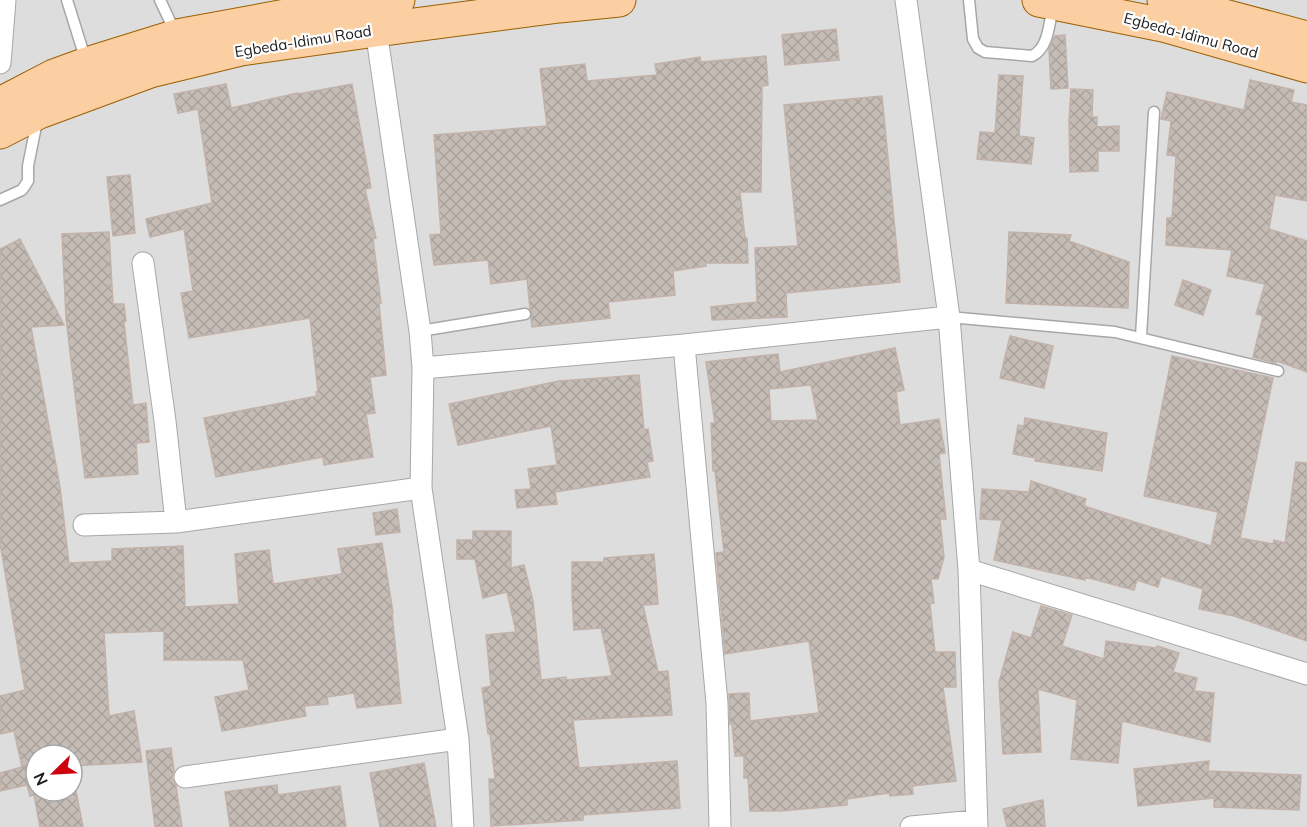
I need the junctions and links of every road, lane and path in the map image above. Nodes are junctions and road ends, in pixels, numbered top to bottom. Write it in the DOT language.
graph roads {
  1 [pos="5,0"];
  2 [pos="67,0"];
  3 [pos="160,0"];
  4 [pos="398,0"];
  5 [pos="619,0"];
  6 [pos="906,0"];
  7 [pos="969,0"];
  8 [pos="1164,0"];
  9 [pos="1047,1"];
  10 [pos="376,30"];
  11 [pos="177,36"];
  12 [pos="1307,38"];
  13 [pos="0,63"];
  14 [pos="87,64"];
  15 [pos="1307,66"];
  16 [pos="0,104"];
  17 [pos="39,112"];
  18 [pos="1154,112"];
  19 [pos="0,132"];
  20 [pos="0,200"];
  21 [pos="143,263"];
  22 [pos="525,314"];
  23 [pos="949,317"];
  24 [pos="420,331"];
  25 [pos="1141,337"];
  26 [pos="684,345"];
  27 [pos="423,368"];
  28 [pos="1278,371"];
  29 [pos="421,488"];
  30 [pos="176,522"];
  31 [pos="84,525"];
  32 [pos="969,570"];
  33 [pos="1307,674"];
  34 [pos="458,739"];
  35 [pos="185,777"];
  36 [pos="977,824"];
  37 [pos="463,827"];
  38 [pos="720,827"];
  39 [pos="910,827"];
  1 -- 13 [label="street"];
  2 -- 14 [label="lane"];
  3 -- 11 [label="lane"];
  4 -- 11 [label="main road, Egbeda-Idimu Road"];
  5 -- 10 [label="main road, Egbeda-Idimu Road"];
  6 -- 23 [label="street"];
  7 -- 9 [label="lane"];
  8 -- 12 [label="main road, Egbeda-Idimu Road"];
  9 -- 15 [label="main road, Egbeda-Idimu Road"];
  10 -- 17 [label="main road, Egbeda-Idimu Road"];
  10 -- 24 [label="street"];
  11 -- 14 [label="main road, Egbeda-Idimu Road"];
  14 -- 16 [label="main road, Egbeda-Idimu Road"];
  17 -- 19 [label="main road, Egbeda-Idimu Road"];
  17 -- 20 [label="lane"];
  18 -- 25 [label="lane"];
  21 -- 30 [label="street"];
  22 -- 24 [label="lane"];
  23 -- 25 [label="lane"];
  23 -- 26 [label="street"];
  23 -- 32 [label="street"];
  24 -- 27 [label="street"];
  25 -- 28 [label="lane"];
  26 -- 27 [label="street"];
  26 -- 38 [label="street"];
  27 -- 29 [label="street"];
  29 -- 30 [label="street"];
  29 -- 34 [label="street"];
  30 -- 31 [label="street"];
  32 -- 33 [label="street"];
  32 -- 36 [label="street"];
  34 -- 35 [label="street"];
  34 -- 37 [label="street"];
  36 -- 39 [label="street"];
}
